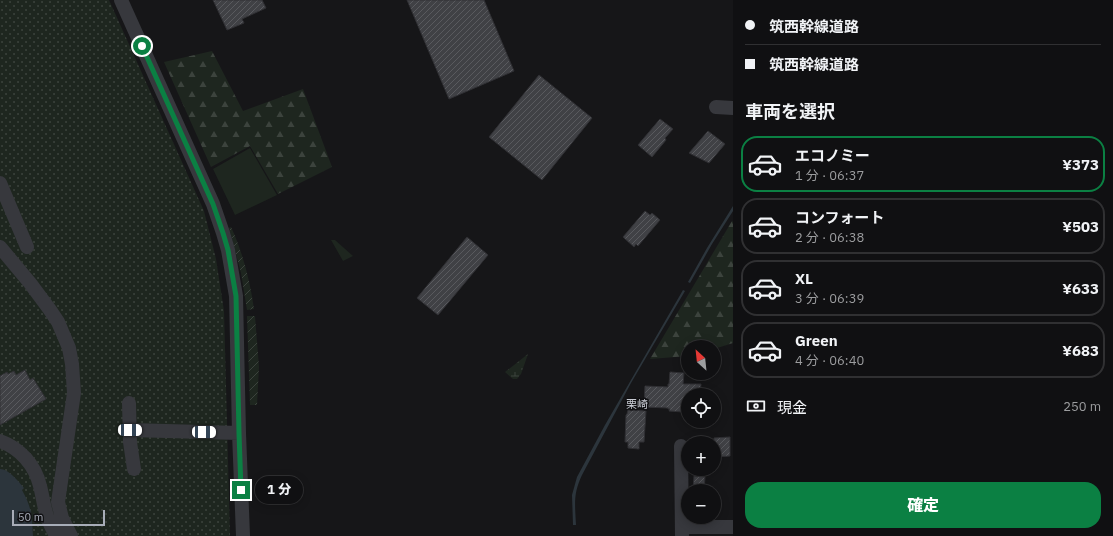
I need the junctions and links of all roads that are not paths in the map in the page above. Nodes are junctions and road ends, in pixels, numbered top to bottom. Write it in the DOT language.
graph roads {
  1 [pos="121,0"];
  2 [pos="716,107"];
  3 [pos="733,108"];
  4 [pos="0,183"];
  5 [pos="0,247"];
  6 [pos="27,247"];
  7 [pos="129,403"];
  8 [pos="130,430"];
  9 [pos="239,433"];
  10 [pos="0,441"];
  11 [pos="134,470"];
  12 [pos="681,476"];
  13 [pos="733,527"];
  14 [pos="682,532"];
  15 [pos="56,536"];
  16 [pos="71,536"];
  17 [pos="243,536"];
  1 -- 9 [label="street"];
  2 -- 3 [label="street"];
  4 -- 6 [label="street"];
  5 -- 16 [label="street"];
  7 -- 8 [label="street"];
  8 -- 9 [label="street"];
  8 -- 11 [label="street"];
  9 -- 17 [label="street"];
  10 -- 15 [label="street"];
  12 -- 14 [label="street"];
  13 -- 14 [label="street"];
}
